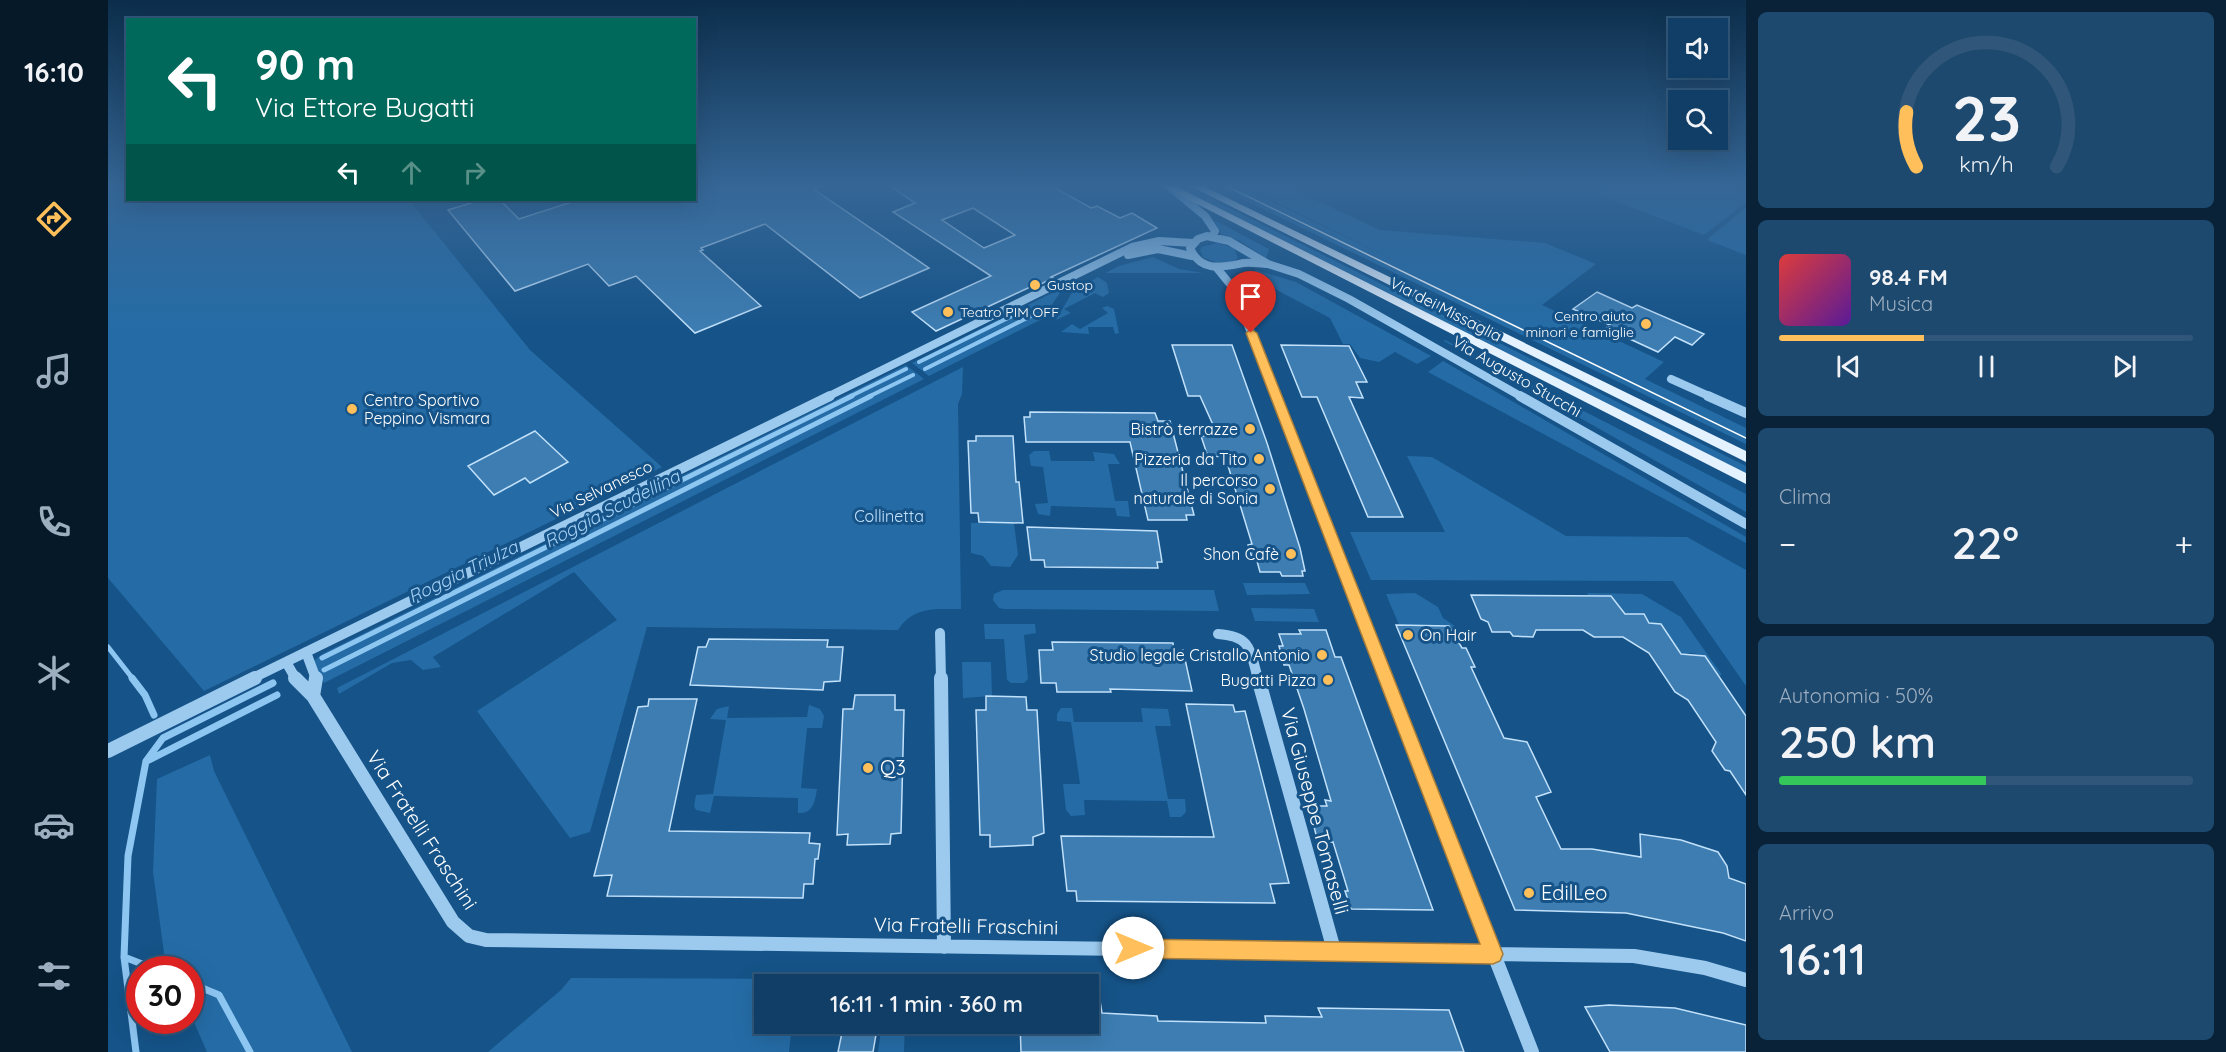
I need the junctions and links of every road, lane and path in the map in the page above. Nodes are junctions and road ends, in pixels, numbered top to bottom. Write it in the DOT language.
graph roads {
  1 [pos="1214,233"];
  2 [pos="1260,233"];
  3 [pos="1290,233"];
  4 [pos="1212,237"];
  5 [pos="1193,243"];
  6 [pos="1248,253"];
  7 [pos="1192,256"];
  8 [pos="1110,259"];
  9 [pos="1268,264"];
  10 [pos="1241,265"];
  11 [pos="1216,267"];
  12 [pos="1234,289"];
  13 [pos="1671,379"];
  14 [pos="1746,413"];
  15 [pos="1746,458"];
  16 [pos="1746,479"];
  17 [pos="1746,524"];
  18 [pos="940,633"];
  19 [pos="1218,634"];
  20 [pos="306,652"];
  21 [pos="286,662"];
  22 [pos="313,696"];
  23 [pos="108,751"];
  24 [pos="944,947"];
  25 [pos="1334,950"];
  26 [pos="1493,954"];
  27 [pos="1746,980"];
  28 [pos="1532,1052"];
  1 -- 4 [label="street"];
  2 -- 16 [label="main road, Via dei Missaglia"];
  3 -- 15 [label="main road, Via dei Missaglia"];
  4 -- 5 [label="street"];
  4 -- 6 [label="street, Via Augusto Stucchi"];
  5 -- 7 [label="street"];
  5 -- 8 [label="street, Via Selvanesco"];
  6 -- 9 [label="street, Via Augusto Stucchi"];
  6 -- 10 [label="street"];
  7 -- 8 [label="street, Via Selvanesco"];
  7 -- 11 [label="street, Via Augusto Stucchi"];
  8 -- 20 [label="street, Via Selvanesco"];
  9 -- 10 [label="street, Via Augusto Stucchi"];
  9 -- 17 [label="street, Via Augusto Stucchi"];
  10 -- 11 [label="street, Via Augusto Stucchi"];
  10 -- 12 [label="street"];
  11 -- 12 [label="street"];
  12 -- 26 [label="street"];
  13 -- 14 [label="street"];
  18 -- 24 [label="street"];
  19 -- 25 [label="street, Via Giuseppe Tomaselli"];
  20 -- 21 [label="street, Via Selvanesco"];
  20 -- 22 [label="street"];
  21 -- 22 [label="street, Via Fratelli Fraschini"];
  21 -- 23 [label="street, Via Selvanesco"];
  22 -- 24 [label="street, Via Fratelli Fraschini"];
  24 -- 25 [label="street, Via Fratelli Fraschini"];
  25 -- 26 [label="street, Via Fratelli Fraschini"];
  26 -- 27 [label="street, Via Fratelli Fraschini"];
  26 -- 28 [label="street"];
}
